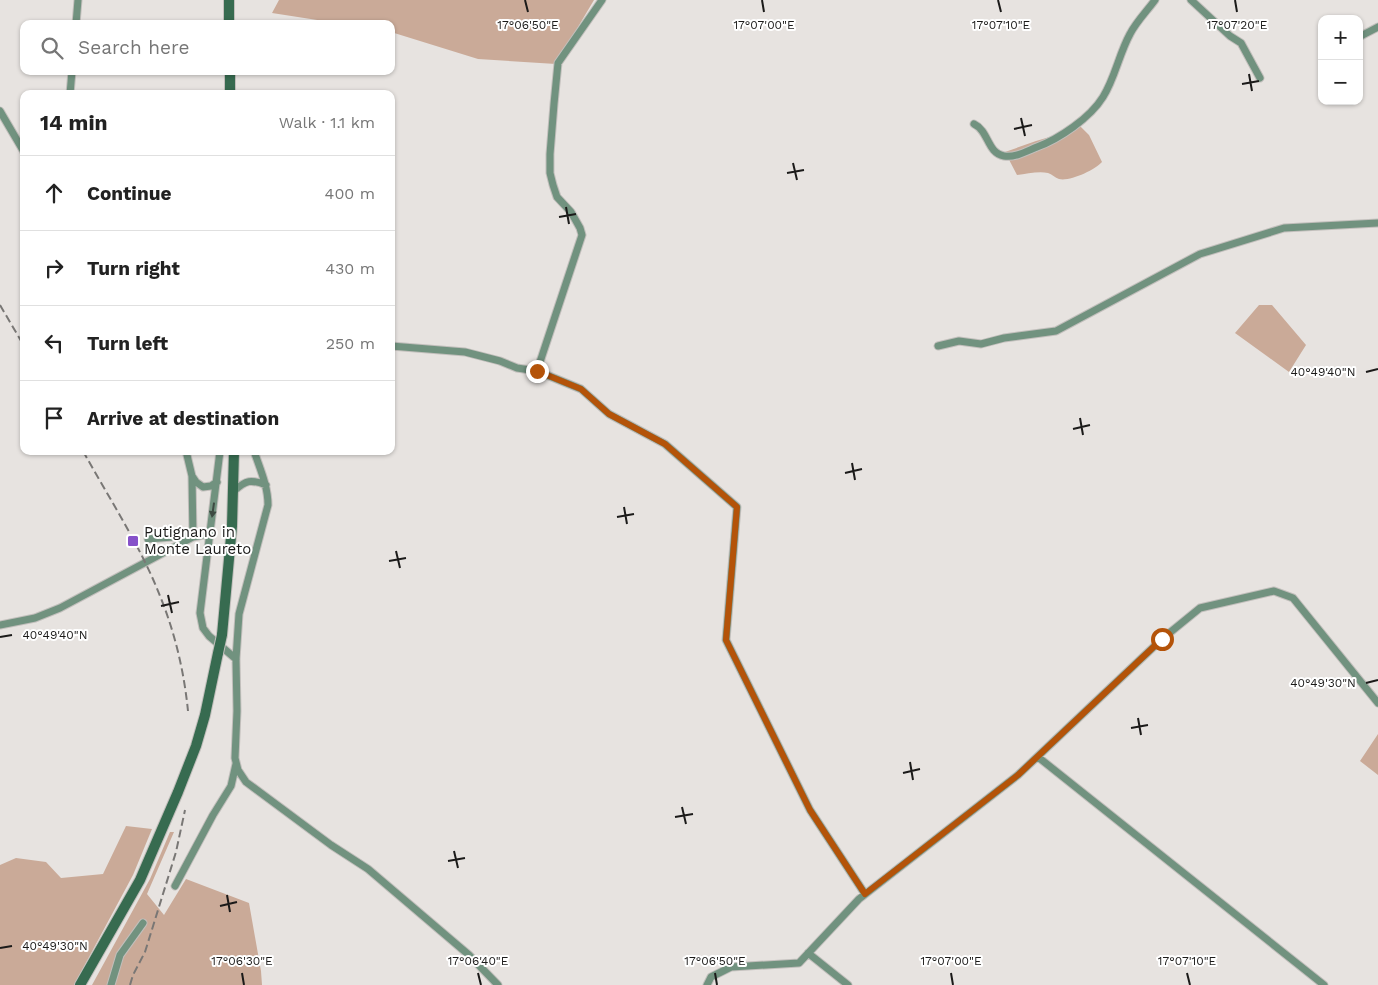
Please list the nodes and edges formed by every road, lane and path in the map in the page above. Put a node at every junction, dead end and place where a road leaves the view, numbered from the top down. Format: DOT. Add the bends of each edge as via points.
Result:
graph roads {
  1 [pos="78,0"];
  2 [pos="229,0"];
  3 [pos="602,0"];
  4 [pos="1155,0"];
  5 [pos="1191,0"];
  6 [pos="76,20"];
  7 [pos="230,20"];
  8 [pos="1378,27"];
  9 [pos="1363,35"];
  10 [pos="72,75"];
  11 [pos="230,75"];
  12 [pos="1260,78"];
  13 [pos="70,90"];
  14 [pos="230,90"];
  15 [pos="0,111"];
  16 [pos="974,124"];
  17 [pos="20,145"];
  18 [pos="1378,223"];
  19 [pos="395,346"];
  20 [pos="938,346"];
  21 [pos="537,371"];
  22 [pos="187,455"];
  23 [pos="220,455"];
  24 [pos="234,455"];
  25 [pos="255,455"];
  26 [pos="192,476"];
  27 [pos="217,482"];
  28 [pos="266,485"];
  29 [pos="234,491"];
  30 [pos="209,534"];
  31 [pos="193,537"];
  32 [pos="148,539"];
  33 [pos="0,625"];
  34 [pos="236,658"];
  35 [pos="1378,703"];
  36 [pos="1038,757"];
  37 [pos="236,764"];
  38 [pos="175,886"];
  39 [pos="865,894"];
  40 [pos="143,923"];
  41 [pos="808,953"];
  42 [pos="80,985"];
  43 [pos="111,985"];
  44 [pos="498,985"];
  45 [pos="708,985"];
  46 [pos="848,985"];
  47 [pos="1324,985"];
  1 -- 6 [label="street"];
  2 -- 7 [label="main road"];
  3 -- 21 [label="street" via="558,63 550,173 557,197 571,212 582,235"];
  4 -- 16 [label="street" via="1130,33 1104,97 1092,112 1067,131 1042,146 1004,156 994,152 981,127"];
  5 -- 12 [label="street" via="1241,44"];
  8 -- 9 [label="street"];
  10 -- 13 [label="street"];
  11 -- 14 [label="main road"];
  15 -- 17 [label="street"];
  18 -- 20 [label="street" via="1284,228 1200,254 1056,331 981,344 959,341"];
  19 -- 21 [label="street" via="464,352"];
  21 -- 39 [label="street" via="581,389 609,414 665,444 737,507 726,640 810,810"];
  22 -- 26 [label="street"];
  23 -- 27 [label="street"];
  24 -- 29 [label="main road"];
  25 -- 28 [label="street"];
  26 -- 27 [label="street" via="203,487"];
  26 -- 31 [label="street"];
  27 -- 30 [label="street, one-way"];
  28 -- 29 [label="street" via="251,481"];
  28 -- 34 [label="street" via="268,505 239,614"];
  29 -- 42 [label="main road, bridge" via="222,635 201,730 140,880"];
  30 -- 31 [label="street"];
  30 -- 34 [label="street" via="200,613 203,628"];
  31 -- 32 [label="street"];
  31 -- 33 [label="street" via="60,608 35,618"];
  34 -- 37 [label="street"];
  35 -- 36 [label="street" via="1293,598 1274,591 1200,608 1162,639"];
  36 -- 39 [label="street"];
  36 -- 47 [label="street"];
  37 -- 38 [label="street" via="231,786"];
  37 -- 44 [label="street" via="246,782 368,869 469,955"];
  39 -- 41 [label="street"];
  40 -- 43 [label="street" via="120,955"];
  41 -- 45 [label="street" via="799,963 731,967 711,977"];
  41 -- 46 [label="street"];
}
